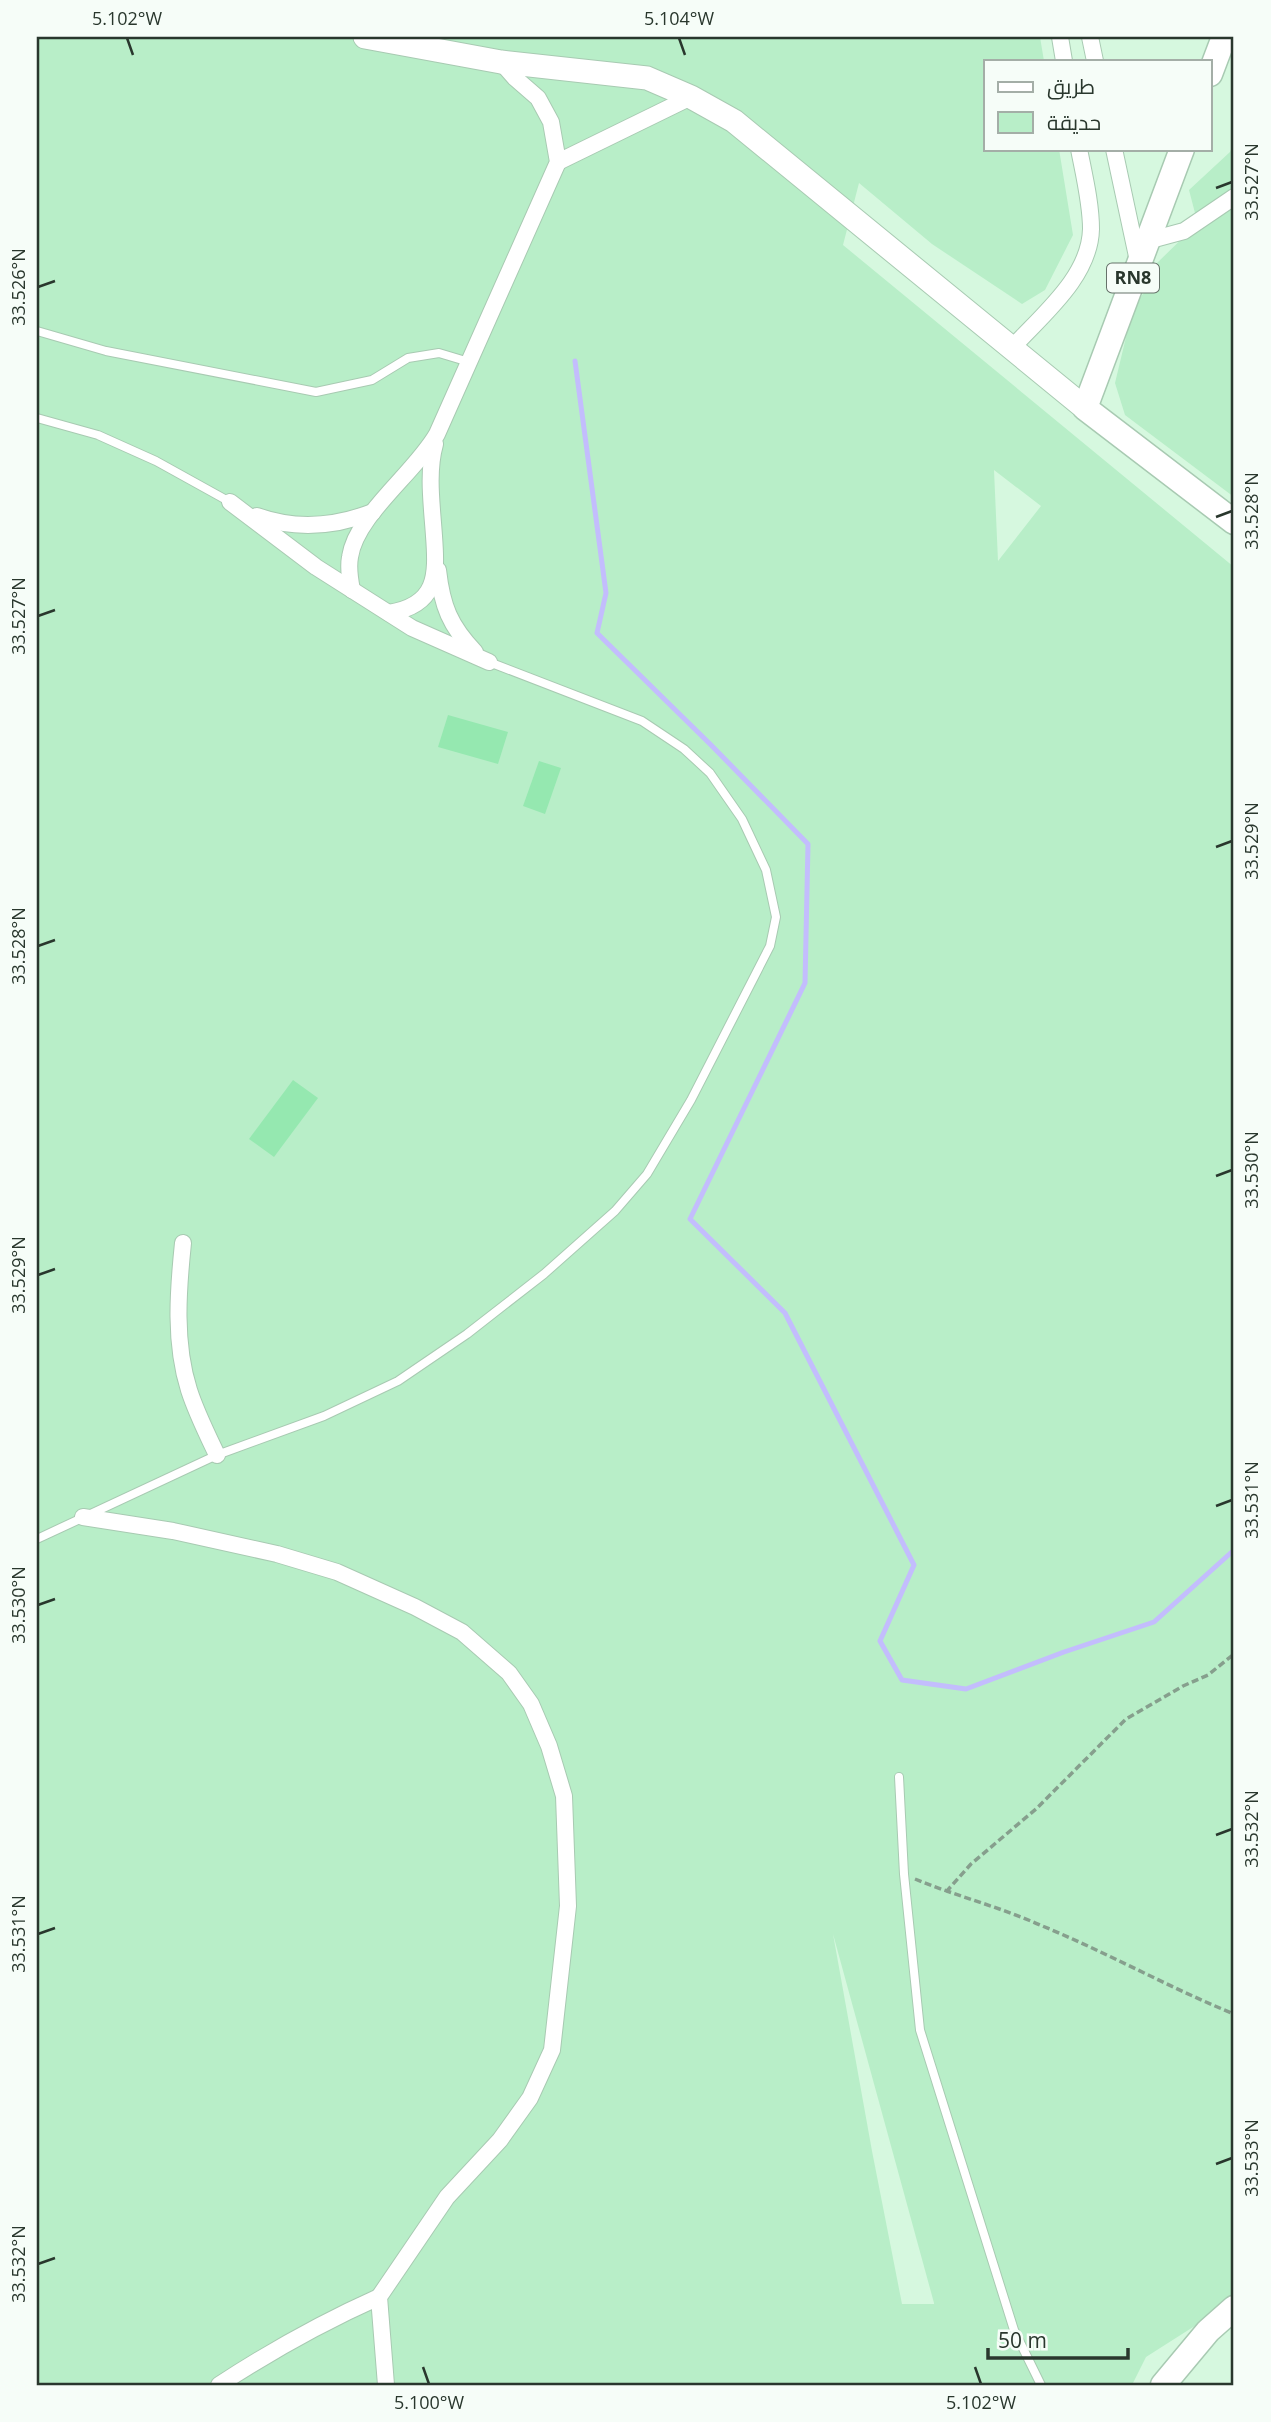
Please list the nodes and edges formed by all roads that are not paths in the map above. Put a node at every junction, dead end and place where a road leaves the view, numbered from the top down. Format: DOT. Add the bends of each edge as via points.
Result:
graph roads {
  1 [pos="365,37"];
  2 [pos="1060,37"];
  3 [pos="1090,37"];
  4 [pos="1227,40"];
  5 [pos="1064,60"];
  6 [pos="1095,60"];
  7 [pos="501,62"];
  8 [pos="1212,70"];
  9 [pos="691,97"];
  10 [pos="1079,150"];
  11 [pos="1114,150"];
  12 [pos="1182,150"];
  13 [pos="558,162"];
  14 [pos="1234,197"];
  15 [pos="1143,252"];
  16 [pos="37,331"];
  17 [pos="1012,348"];
  18 [pos="470,362"];
  19 [pos="1085,408"];
  20 [pos="37,418"];
  21 [pos="437,434"];
  22 [pos="230,502"];
  23 [pos="373,512"];
  24 [pos="1234,522"];
  25 [pos="437,561"];
  26 [pos="352,590"];
  27 [pos="389,612"];
  28 [pos="489,662"];
  29 [pos="183,1243"];
  30 [pos="217,1455"];
  31 [pos="83,1517"];
  32 [pos="37,1539"];
  33 [pos="899,1777"];
  34 [pos="379,2297"];
  35 [pos="1234,2308"];
  36 [pos="219,2385"];
  37 [pos="386,2385"];
  38 [pos="1041,2385"];
  39 [pos="1163,2385"];
  1 -- 7 [label="main road"];
  2 -- 5 [label="street"];
  3 -- 6 [label="street"];
  4 -- 8 [label="main road"];
  7 -- 9 [label="main road" via="648,78"];
  7 -- 13 [label="street" via="538,98 551,122"];
  9 -- 13 [label="street"];
  9 -- 17 [label="main road" via="734,121"];
  10 -- 17 [label="street" via="1091,217 1088,248 1078,273"];
  11 -- 15 [label="street"];
  12 -- 15 [label="main road, RN8"];
  13 -- 18 [label="street"];
  14 -- 15 [label="street" via="1184,232"];
  15 -- 19 [label="main road, RN8"];
  16 -- 18 [label="lane" via="106,351 316,392 372,380 408,358 439,353"];
  17 -- 19 [label="main road"];
  18 -- 21 [label="street"];
  19 -- 24 [label="main road"];
  20 -- 22 [label="lane" via="98,435"];
  21 -- 23 [label="street" via="417,464"];
  21 -- 25 [label="street" via="431,471"];
  22 -- 23 [label="street" via="283,524 337,524"];
  22 -- 26 [label="street"];
  23 -- 26 [label="street" via="350,556"];
  25 -- 27 [label="street" via="423,598 406,610"];
  25 -- 28 [label="street" via="440,596 448,617 460,637"];
  26 -- 27 [label="street"];
  27 -- 28 [label="street" via="412,628"];
  28 -- 30 [label="lane" via="642,721 710,773 742,819 766,870 776,917 770,946 691,1100 647,1174 615,1211 544,1275 398,1381 324,1416"];
  29 -- 30 [label="street" via="178,1293 181,1354 188,1389"];
  30 -- 31 [label="lane"];
  31 -- 32 [label="lane"];
  31 -- 34 [label="street" via="277,1554 337,1572 415,1607 462,1632 509,1673 531,1704 549,1746 564,1796 568,1906 552,2050 530,2098 447,2197"];
  33 -- 38 [label="lane" via="919,2030 1010,2318"];
  34 -- 36 [label="street" via="323,2322"];
  34 -- 37 [label="street"];
  35 -- 39 [label="main road" via="1208,2331"];
}
